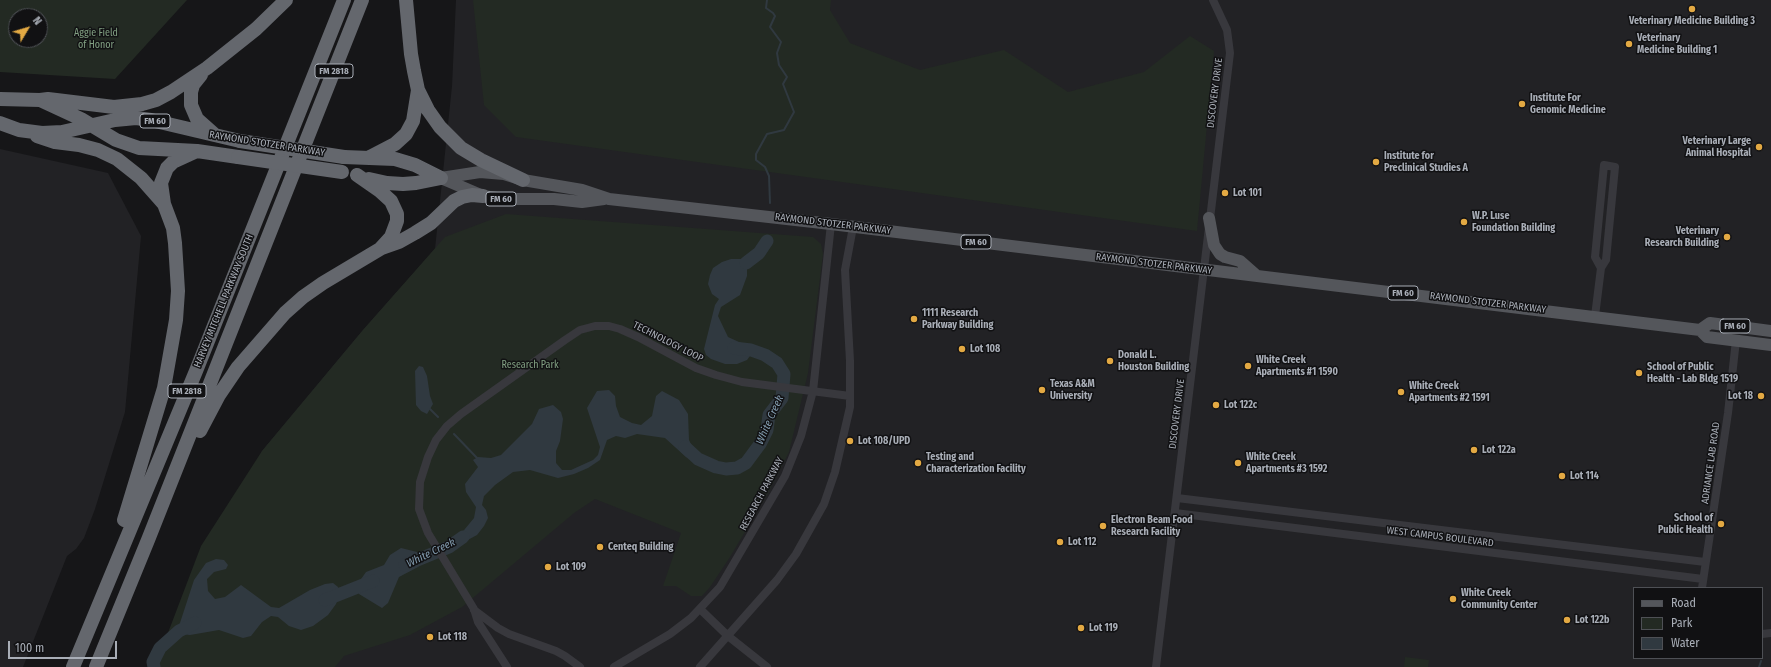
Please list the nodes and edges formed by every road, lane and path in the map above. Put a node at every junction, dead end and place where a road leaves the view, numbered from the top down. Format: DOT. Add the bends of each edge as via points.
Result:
graph roads {
  1 [pos="286,0"];
  2 [pos="344,0"];
  3 [pos="362,0"];
  4 [pos="406,0"];
  5 [pos="1213,0"];
  6 [pos="207,68"];
  7 [pos="418,90"];
  8 [pos="0,99"];
  9 [pos="40,100"];
  10 [pos="0,123"];
  11 [pos="92,126"];
  12 [pos="19,130"];
  13 [pos="217,137"];
  14 [pos="197,151"];
  15 [pos="368,158"];
  16 [pos="357,175"];
  17 [pos="441,178"];
  18 [pos="524,180"];
  19 [pos="483,196"];
  20 [pos="609,199"];
  21 [pos="164,204"];
  22 [pos="1209,218"];
  23 [pos="831,224"];
  24 [pos="853,227"];
  25 [pos="380,249"];
  26 [pos="1601,268"];
  27 [pos="1204,270"];
  28 [pos="1257,276"];
  29 [pos="1595,316"];
  30 [pos="1700,330"];
  31 [pos="1771,331"];
  32 [pos="1771,335"];
  33 [pos="1736,340"];
  34 [pos="1771,345"];
  35 [pos="813,391"];
  36 [pos="850,396"];
  37 [pos="1177,498"];
  38 [pos="1252,508"];
  39 [pos="1175,513"];
  40 [pos="1251,523"];
  41 [pos="148,540"];
  42 [pos="1705,562"];
  43 [pos="1703,579"];
  44 [pos="1702,587"];
  45 [pos="97,607"];
  46 [pos="474,609"];
  47 [pos="700,609"];
  48 [pos="728,636"];
  49 [pos="73,667"];
  50 [pos="96,667"];
  51 [pos="507,667"];
  52 [pos="580,667"];
  53 [pos="614,667"];
  54 [pos="700,667"];
  55 [pos="767,667"];
  56 [pos="1156,667"];
  1 -- 6 [label="highway" via="256,29"];
  2 -- 45 [label="highway, HARVEY MITCHELL PARKWAY SOUTH / FM 2818" via="205,350"];
  3 -- 41 [label="highway, HARVEY MITCHELL PARKWAY SOUTH / FM 2818"];
  4 -- 7 [label="highway" via="411,54"];
  5 -- 22 [label="street, DISCOVERY DRIVE" via="1227,30 1230,53"];
  6 -- 9 [label="highway" via="168,94 142,104 114,107"];
  6 -- 13 [label="highway" via="193,85 190,105 197,119"];
  7 -- 15 [label="highway" via="414,121 406,134 395,144"];
  7 -- 18 [label="highway" via="428,110 450,138 471,155"];
  8 -- 9 [label="highway, RAYMOND STOTZER PARKWAY / FM 60"];
  9 -- 11 [label="highway, RAYMOND STOTZER PARKWAY / FM 60"];
  10 -- 12 [label="highway, RAYMOND STOTZER PARKWAY / FM 60"];
  11 -- 12 [label="highway, RAYMOND STOTZER PARKWAY / FM 60" via="62,132"];
  11 -- 13 [label="highway, RAYMOND STOTZER PARKWAY / FM 60" via="136,118"];
  11 -- 14 [label="highway, RAYMOND STOTZER PARKWAY / FM 60" via="116,140 139,148"];
  12 -- 21 [label="highway" via="55,142 79,145 108,154 136,172"];
  13 -- 15 [label="highway, RAYMOND STOTZER PARKWAY / FM 60, bridge" via="344,157"];
  14 -- 16 [label="highway, RAYMOND STOTZER PARKWAY / FM 60, bridge"];
  14 -- 21 [label="highway" via="179,158 167,168 161,183"];
  15 -- 17 [label="highway, RAYMOND STOTZER PARKWAY / FM 60" via="405,161"];
  16 -- 17 [label="highway, RAYMOND STOTZER PARKWAY / FM 60" via="387,183 403,184"];
  16 -- 25 [label="highway" via="387,196 397,214 395,229"];
  17 -- 18 [label="main road, RAYMOND STOTZER PARKWAY / FM 60" via="480,172 504,174"];
  17 -- 19 [label="main road, RAYMOND STOTZER PARKWAY / FM 60"];
  18 -- 20 [label="main road, RAYMOND STOTZER PARKWAY / FM 60" via="582,190"];
  19 -- 20 [label="main road, RAYMOND STOTZER PARKWAY / FM 60" via="582,202"];
  19 -- 25 [label="highway" via="472,195 454,201 431,223 389,247"];
  20 -- 23 [label="main road, RAYMOND STOTZER PARKWAY / FM 60"];
  21 -- 45 [label="highway" via="172,228 177,267 176,320 171,352 162,395"];
  22 -- 27 [label="street, DISCOVERY DRIVE"];
  22 -- 28 [label="main road" via="1214,245 1220,254 1240,261"];
  23 -- 24 [label="main road, RAYMOND STOTZER PARKWAY / FM 60"];
  23 -- 35 [label="street, RESEARCH PARKWAY"];
  24 -- 27 [label="main road, RAYMOND STOTZER PARKWAY / FM 60"];
  24 -- 36 [label="street" via="845,270"];
  25 -- 41 [label="highway" via="303,297 242,361 203,425"];
  26 -- 26 [label="street" via="1596,257 1604,165 1615,167 1606,260"];
  26 -- 29 [label="street"];
  27 -- 28 [label="main road, RAYMOND STOTZER PARKWAY / FM 60"];
  27 -- 37 [label="street, DISCOVERY DRIVE"];
  28 -- 29 [label="main road, RAYMOND STOTZER PARKWAY / FM 60"];
  29 -- 30 [label="main road, RAYMOND STOTZER PARKWAY / FM 60"];
  30 -- 31 [label="main road, RAYMOND STOTZER PARKWAY / FM 60" via="1710,324"];
  30 -- 33 [label="main road, RAYMOND STOTZER PARKWAY / FM 60" via="1707,337"];
  32 -- 33 [label="main road" via="1744,335"];
  33 -- 34 [label="main road, RAYMOND STOTZER PARKWAY / FM 60"];
  33 -- 42 [label="street, ADRIANCE LAB ROAD" via="1726,428"];
  35 -- 36 [label="street, TECHNOLOGY LOOP"];
  35 -- 46 [label="street, TECHNOLOGY LOOP" via="742,382 716,375 696,368 638,337 609,326 580,330 461,414 436,440 428,457 420,482 419,509 428,533"];
  35 -- 47 [label="street, RESEARCH PARKWAY" via="801,436 785,476 729,574"];
  36 -- 48 [label="street" via="849,412 835,472 824,504 809,534 777,580"];
  37 -- 38 [label="street, WEST CAMPUS BOULEVARD"];
  37 -- 39 [label="street, DISCOVERY DRIVE"];
  38 -- 40 [label="street"];
  38 -- 42 [label="street, WEST CAMPUS BOULEVARD"];
  39 -- 40 [label="street, WEST CAMPUS BOULEVARD"];
  39 -- 56 [label="street, DISCOVERY DRIVE"];
  40 -- 43 [label="street, WEST CAMPUS BOULEVARD"];
  41 -- 50 [label="highway, HARVEY MITCHELL PARKWAY SOUTH / FM 2818"];
  42 -- 43 [label="street, ADRIANCE LAB ROAD"];
  43 -- 44 [label="street, ADRIANCE LAB ROAD"];
  45 -- 49 [label="highway, HARVEY MITCHELL PARKWAY SOUTH / FM 2818"];
  46 -- 51 [label="street, TECHNOLOGY LOOP" via="478,622"];
  46 -- 52 [label="street, TECHNOLOGY LOOP" via="498,628 556,651"];
  47 -- 48 [label="street"];
  47 -- 53 [label="street, RESEARCH PARKWAY" via="670,634"];
  48 -- 54 [label="street"];
  48 -- 55 [label="street"];
}
